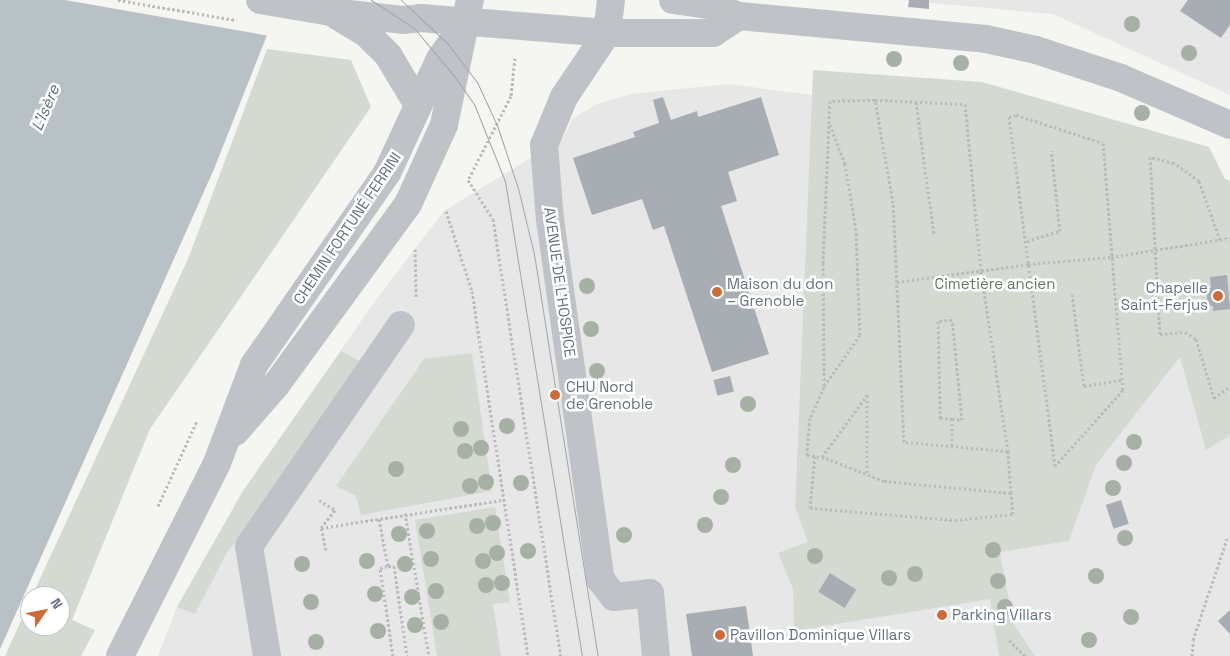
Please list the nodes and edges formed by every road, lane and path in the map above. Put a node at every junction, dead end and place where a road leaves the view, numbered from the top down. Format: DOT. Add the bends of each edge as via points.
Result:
graph roads {
  1 [pos="260,0"];
  2 [pos="611,0"];
  3 [pos="673,0"];
  4 [pos="468,12"];
  5 [pos="740,16"];
  6 [pos="372,25"];
  7 [pos="521,27"];
  8 [pos="607,33"];
  9 [pos="875,100"];
  10 [pos="916,102"];
  11 [pos="418,106"];
  12 [pos="829,123"];
  13 [pos="1230,125"];
  14 [pos="1051,150"];
  15 [pos="446,211"];
  16 [pos="934,236"];
  17 [pos="1230,238"];
  18 [pos="1220,240"];
  19 [pos="1027,241"];
  20 [pos="415,246"];
  21 [pos="1155,250"];
  22 [pos="1111,257"];
  23 [pos="1028,264"];
  24 [pos="982,271"];
  25 [pos="897,282"];
  26 [pos="1072,294"];
  27 [pos="402,325"];
  28 [pos="1122,380"];
  29 [pos="824,387"];
  30 [pos="1230,388"];
  31 [pos="952,419"];
  32 [pos="224,444"];
  33 [pos="952,446"];
  34 [pos="1008,451"];
  35 [pos="815,456"];
  36 [pos="822,457"];
  37 [pos="867,475"];
  38 [pos="1011,493"];
  39 [pos="314,496"];
  40 [pos="502,500"];
  41 [pos="405,513"];
  42 [pos="379,519"];
  43 [pos="321,528"];
  44 [pos="1227,539"];
  45 [pos="326,550"];
  46 [pos="388,566"];
  47 [pos="1009,640"];
  48 [pos="120,656"];
  49 [pos="267,656"];
  50 [pos="393,656"];
  51 [pos="407,656"];
  52 [pos="429,656"];
  53 [pos="528,656"];
  54 [pos="561,656"];
  55 [pos="656,656"];
  56 [pos="1025,656"];
  57 [pos="1192,656"];
  1 -- 6 [label="street" via="331,12"];
  2 -- 8 [label="street, AVENUE DE L'HOSPICE"];
  3 -- 5 [label="street" via="710,5"];
  4 -- 6 [label="street"];
  4 -- 7 [label="street"];
  4 -- 11 [label="street, CHEMIN FORTUNÉ FERRINI" via="444,51"];
  4 -- 32 [label="street, CHEMIN FORTUNÉ FERRINI" via="444,125 408,204 276,384"];
  5 -- 8 [label="street" via="714,33"];
  5 -- 13 [label="street" via="986,39 1036,50 1121,78"];
  6 -- 11 [label="street"];
  7 -- 8 [label="street"];
  7 -- 54 [label="path" via="511,96 468,180 493,219"];
  8 -- 55 [label="street, AVENUE DE L'HOSPICE" via="564,97 544,145 550,219 601,580 614,597 650,592"];
  9 -- 10 [label="path"];
  9 -- 12 [label="path" via="830,101"];
  9 -- 25 [label="path" via="893,203"];
  10 -- 16 [label="path"];
  10 -- 24 [label="path" via="965,104"];
  11 -- 32 [label="street, CHEMIN FORTUNÉ FERRINI" via="387,173 254,365"];
  12 -- 29 [label="path" via="823,263"];
  12 -- 29 [label="path" via="845,164 856,230 860,335"];
  14 -- 19 [label="path" via="1060,231"];
  15 -- 40 [label="path" via="472,292"];
  17 -- 18 [label="path"];
  18 -- 21 [label="path"];
  18 -- 21 [label="path" via="1199,181 1174,163 1150,157"];
  19 -- 22 [label="path" via="1009,117 1016,115 1103,143"];
  19 -- 23 [label="path"];
  20 -- 27 [label="path" via="416,300"];
  21 -- 22 [label="path"];
  21 -- 30 [label="path" via="1160,334 1185,332 1196,339 1214,398"];
  22 -- 23 [label="path"];
  22 -- 28 [label="path"];
  23 -- 24 [label="path"];
  23 -- 28 [label="path" via="1055,466 1124,390"];
  24 -- 25 [label="path"];
  24 -- 34 [label="path"];
  25 -- 33 [label="path" via="904,442"];
  26 -- 28 [label="path" via="1084,386"];
  27 -- 49 [label="street" via="249,546"];
  29 -- 35 [label="path" via="810,418 807,455"];
  31 -- 31 [label="path" via="962,420 952,320 938,321 940,418"];
  31 -- 33 [label="path"];
  32 -- 48 [label="street, CHEMIN FORTUNÉ FERRINI"];
  33 -- 34 [label="path"];
  34 -- 38 [label="path"];
  35 -- 36 [label="path"];
  35 -- 38 [label="path" via="810,508 956,520 1013,514"];
  36 -- 37 [label="path"];
  36 -- 37 [label="path" via="867,395"];
  37 -- 38 [label="path" via="884,481"];
  39 -- 43 [label="path" via="335,510"];
  40 -- 41 [label="path"];
  40 -- 53 [label="path"];
  41 -- 42 [label="path"];
  41 -- 52 [label="path"];
  42 -- 43 [label="path"];
  42 -- 46 [label="path"];
  43 -- 45 [label="path"];
  44 -- 57 [label="path" via="1193,640"];
  46 -- 50 [label="path" via="380,568"];
  46 -- 51 [label="path" via="394,566"];
  47 -- 56 [label="path"];
}
